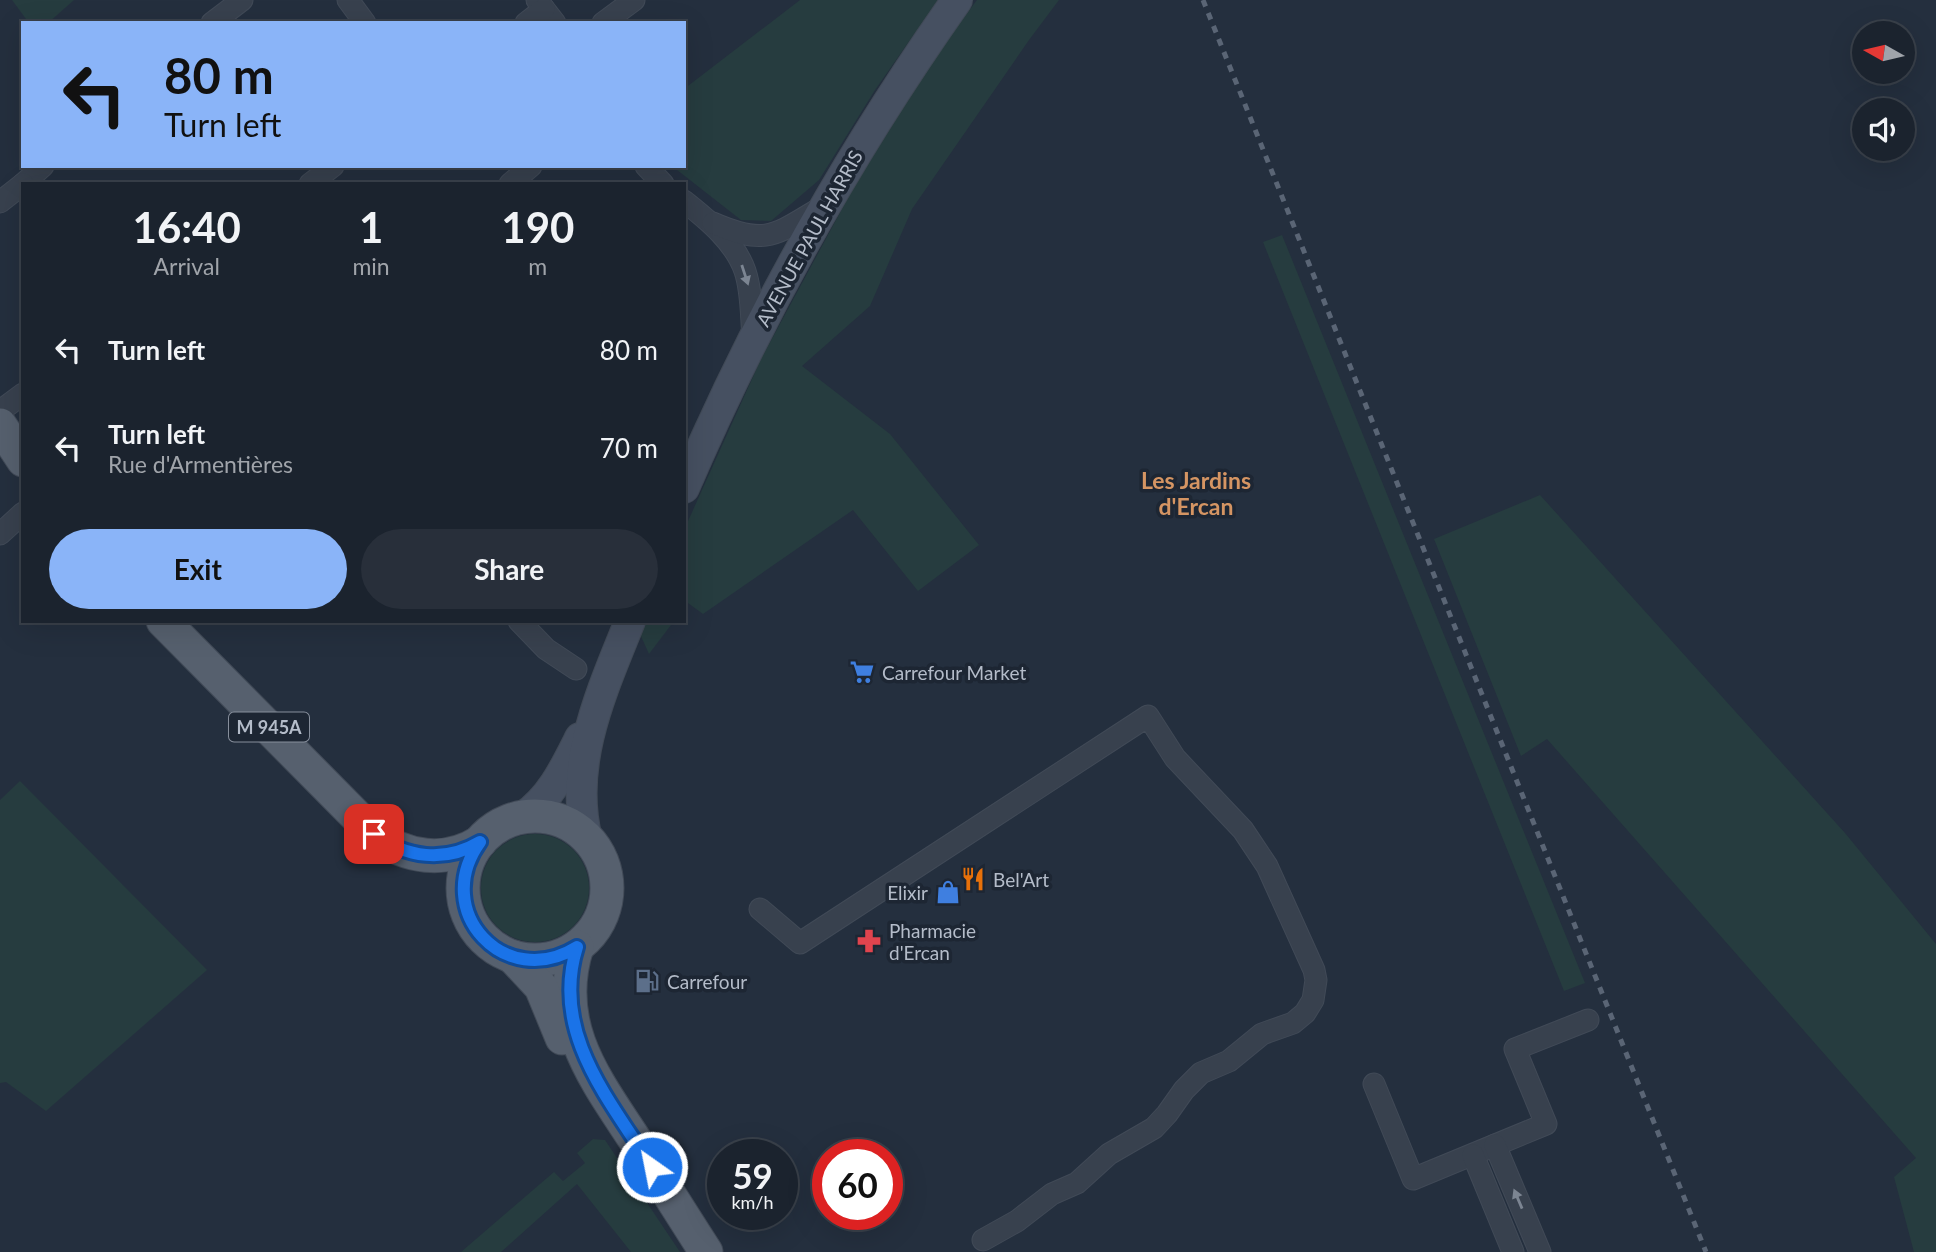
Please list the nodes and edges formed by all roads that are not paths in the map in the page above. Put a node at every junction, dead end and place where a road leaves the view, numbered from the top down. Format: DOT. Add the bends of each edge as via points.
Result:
graph roads {
  1 [pos="242,0"];
  2 [pos="348,0"];
  3 [pos="634,0"];
  4 [pos="957,0"];
  5 [pos="545,11"];
  6 [pos="215,21"];
  7 [pos="364,21"];
  8 [pos="529,21"];
  9 [pos="606,21"];
  10 [pos="41,168"];
  11 [pos="330,168"];
  12 [pos="529,168"];
  13 [pos="648,168"];
  14 [pos="25,182"];
  15 [pos="313,182"];
  16 [pos="512,182"];
  17 [pos="661,182"];
  18 [pos="21,186"];
  19 [pos="0,202"];
  20 [pos="686,203"];
  21 [pos="824,206"];
  22 [pos="711,223"];
  23 [pos="753,337"];
  24 [pos="21,395"];
  25 [pos="0,411"];
  26 [pos="0,425"];
  27 [pos="21,457"];
  28 [pos="686,484"];
  29 [pos="21,515"];
  30 [pos="2,534"];
  31 [pos="165,623"];
  32 [pos="521,623"];
  33 [pos="629,623"];
  34 [pos="576,669"];
  35 [pos="604,687"];
  36 [pos="523,817"];
  37 [pos="374,834"];
  38 [pos="587,839"];
  39 [pos="480,842"];
  40 [pos="464,901"];
  41 [pos="760,909"];
  42 [pos="577,947"];
  43 [pos="513,957"];
  44 [pos="1588,1020"];
  45 [pos="592,1074"];
  46 [pos="1374,1084"];
  47 [pos="1496,1146"];
  48 [pos="1473,1155"];
  49 [pos="984,1240"];
  50 [pos="706,1252"];
  51 [pos="1513,1252"];
  52 [pos="1541,1252"];
  1 -- 6 [label="street"];
  2 -- 7 [label="street"];
  3 -- 9 [label="street"];
  4 -- 21 [label="main road, AVENUE PAUL HARRIS"];
  5 -- 8 [label="street"];
  10 -- 14 [label="street"];
  11 -- 15 [label="street"];
  12 -- 16 [label="street"];
  13 -- 17 [label="street"];
  18 -- 19 [label="street"];
  20 -- 22 [label="street"];
  21 -- 22 [label="street" via="762,237"];
  21 -- 23 [label="main road, AVENUE PAUL HARRIS"];
  22 -- 23 [label="street, one-way" via="744,270"];
  23 -- 28 [label="main road, AVENUE PAUL HARRIS"];
  24 -- 25 [label="street"];
  26 -- 27 [label="main road"];
  29 -- 30 [label="street"];
  31 -- 37 [label="main road, M 945A"];
  32 -- 34 [label="street" via="546,649"];
  33 -- 35 [label="main road"];
  35 -- 36 [label="main road" via="554,786"];
  35 -- 38 [label="main road" via="582,777 580,802"];
  36 -- 38 [label="main road" via="553,819"];
  36 -- 39 [label="main road" via="499,826"];
  37 -- 39 [label="main road, M 945A" via="396,848 425,856 457,852"];
  37 -- 40 [label="main road, M 945A" via="398,863 448,884"];
  38 -- 42 [label="main road" via="603,866 607,895 599,921"];
  39 -- 40 [label="main road" via="467,865"];
  40 -- 43 [label="main road" via="482,937"];
  41 -- 49 [label="street" via="800,943 1148,716 1175,758 1243,830 1274,878 1314,970 1316,989 1309,1006 1293,1023 1262,1034 1229,1061 1201,1073 1154,1128 1109,1154 1077,1183 1052,1194"];
  42 -- 43 [label="main road" via="541,960"];
  42 -- 45 [label="main road" via="569,998 578,1040"];
  43 -- 45 [label="main road" via="537,981 563,1041"];
  44 -- 47 [label="street" via="1515,1049 1546,1124"];
  45 -- 50 [label="main road"];
  46 -- 48 [label="street" via="1413,1179"];
  47 -- 48 [label="street"];
  52 -- 47 [label="street, one-way"];
  48 -- 51 [label="street"];
}
